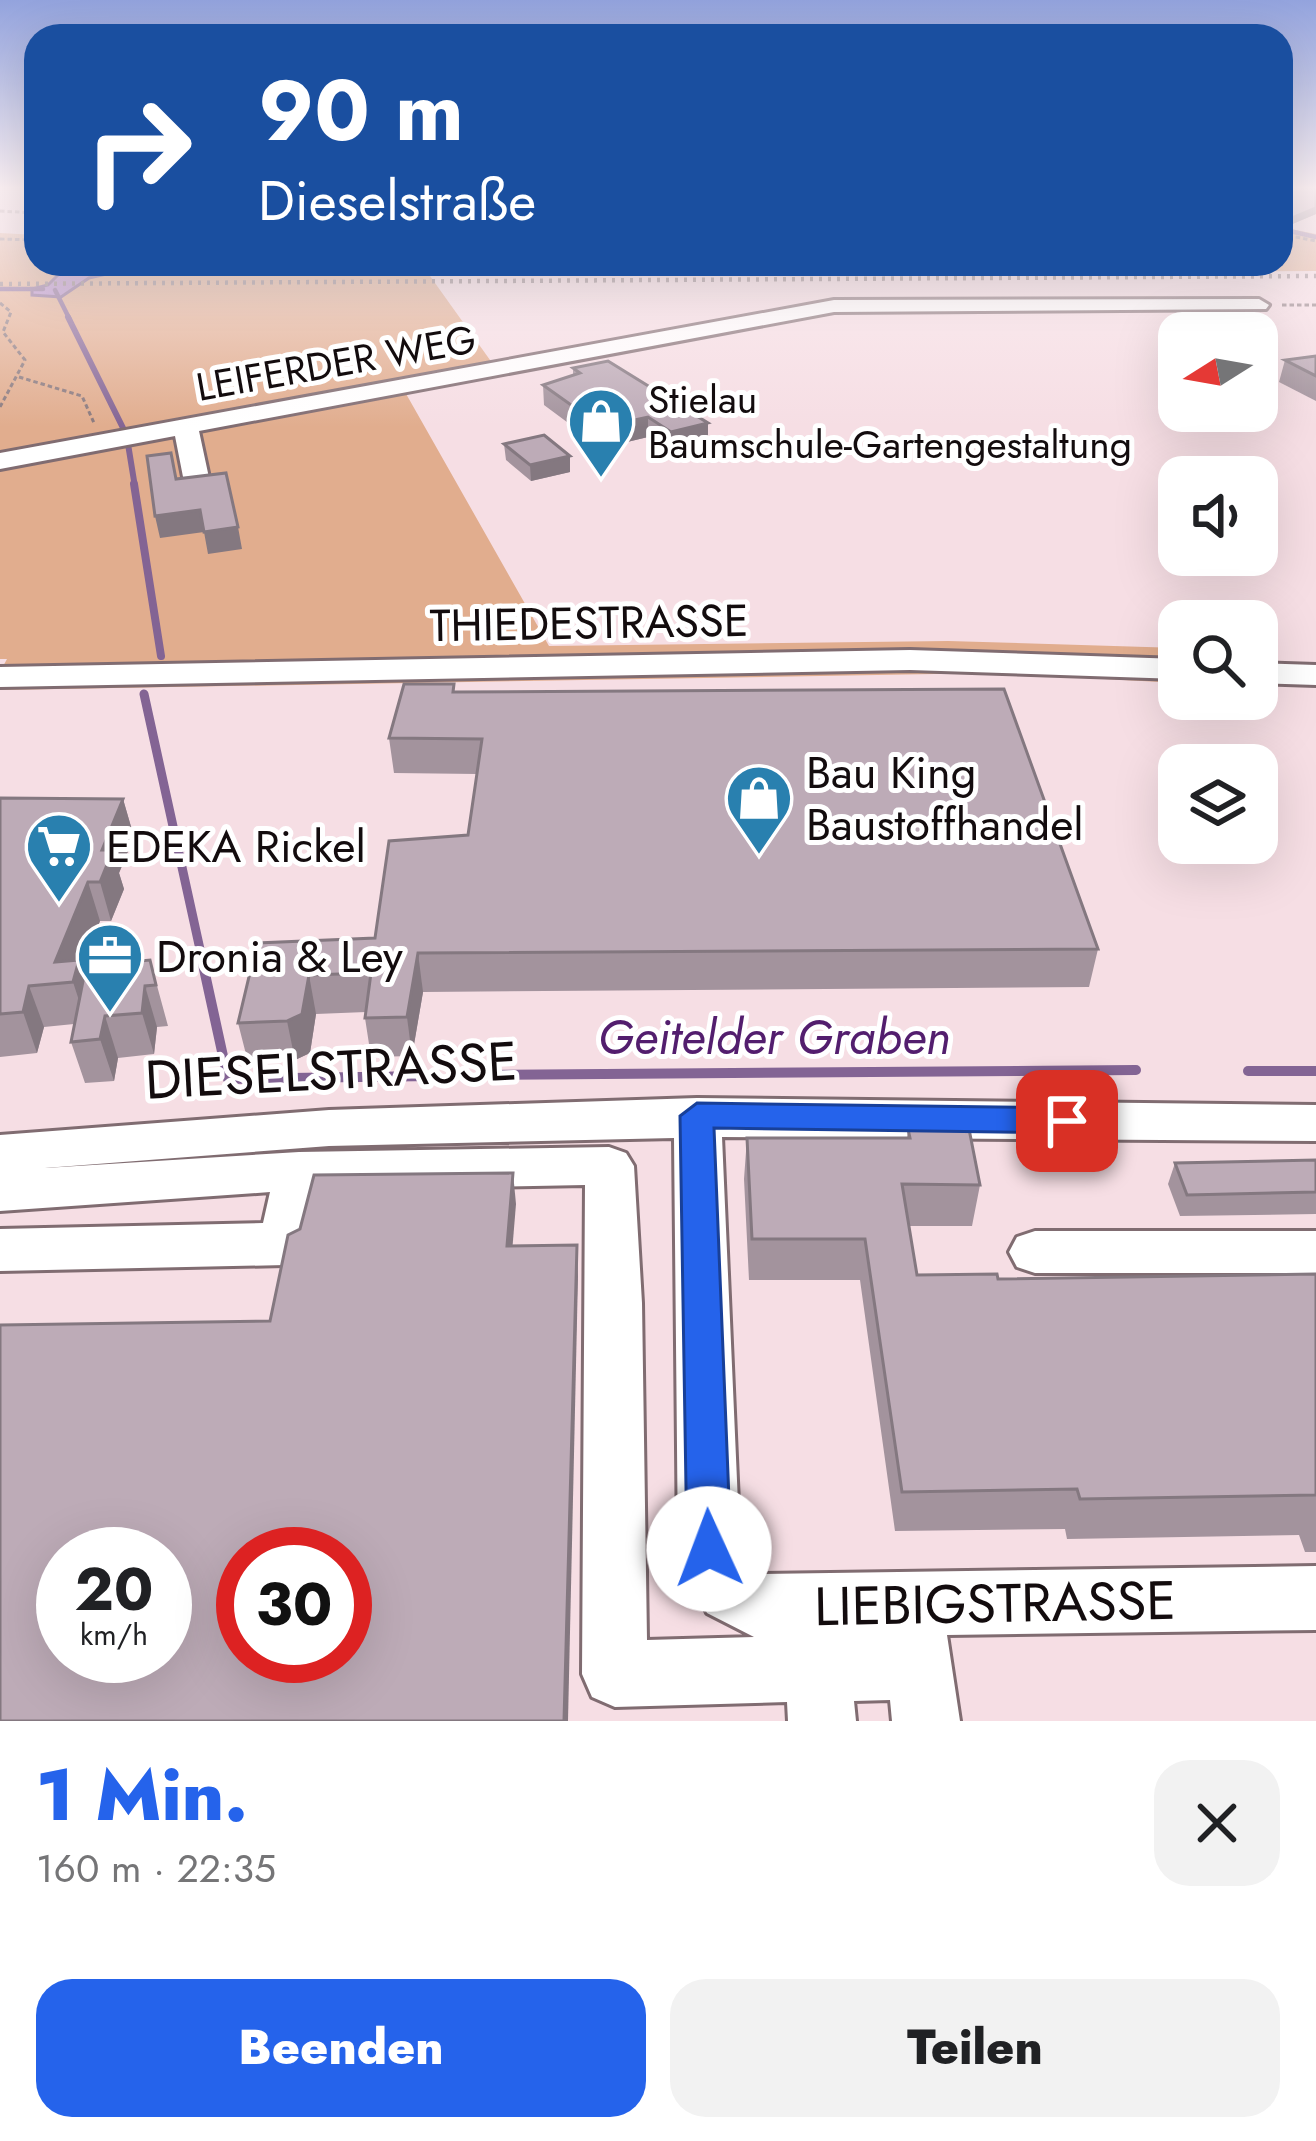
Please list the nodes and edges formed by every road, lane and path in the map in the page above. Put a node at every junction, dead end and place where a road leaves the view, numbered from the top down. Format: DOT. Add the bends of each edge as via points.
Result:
graph roads {
  1 [pos="0,303"];
  2 [pos="1259,305"];
  3 [pos="1316,305"];
  4 [pos="19,377"];
  5 [pos="0,407"];
  6 [pos="186,428"];
  7 [pos="102,443"];
  8 [pos="0,461"];
  9 [pos="198,487"];
  10 [pos="1158,668"];
  11 [pos="1278,674"];
  12 [pos="1316,676"];
  13 [pos="0,677"];
  14 [pos="697,1116"];
  15 [pos="1316,1123"];
  16 [pos="607,1142"];
  17 [pos="0,1154"];
  18 [pos="299,1171"];
  19 [pos="0,1191"];
  20 [pos="0,1250"];
  21 [pos="1035,1252"];
  22 [pos="1316,1252"];
  23 [pos="1316,1598"];
  24 [pos="919,1664"];
  25 [pos="820,1695"];
  1 -- 4 [label="path" via="11,311 3,332 25,360"];
  2 -- 3 [label="path"];
  2 -- 6 [label="street, LEIFERDER WEG" via="834,306"];
  4 -- 5 [label="path"];
  4 -- 7 [label="path" via="82,396"];
  6 -- 7 [label="street, LEIFERDER WEG"];
  6 -- 9 [label="street"];
  7 -- 8 [label="street, LEIFERDER WEG"];
  10 -- 13 [label="street, THIEDESTRASSE" via="910,660"];
  11 -- 12 [label="street"];
  14 -- 15 [label="street, DIESELSTRASSE"];
  14 -- 16 [label="street, DIESELSTRASSE"];
  14 -- 24 [label="street, LIEBIGSTRASSE" via="716,1576 732,1597"];
  16 -- 17 [label="street, DIESELSTRASSE" via="243,1130"];
  16 -- 18 [label="street"];
  16 -- 25 [label="street" via="615,1673"];
  18 -- 19 [label="street"];
  18 -- 20 [label="street" via="285,1244"];
  21 -- 22 [label="street"];
  23 -- 24 [label="street, LIEBIGSTRASSE"];
  24 -- 25 [label="street"];
}
